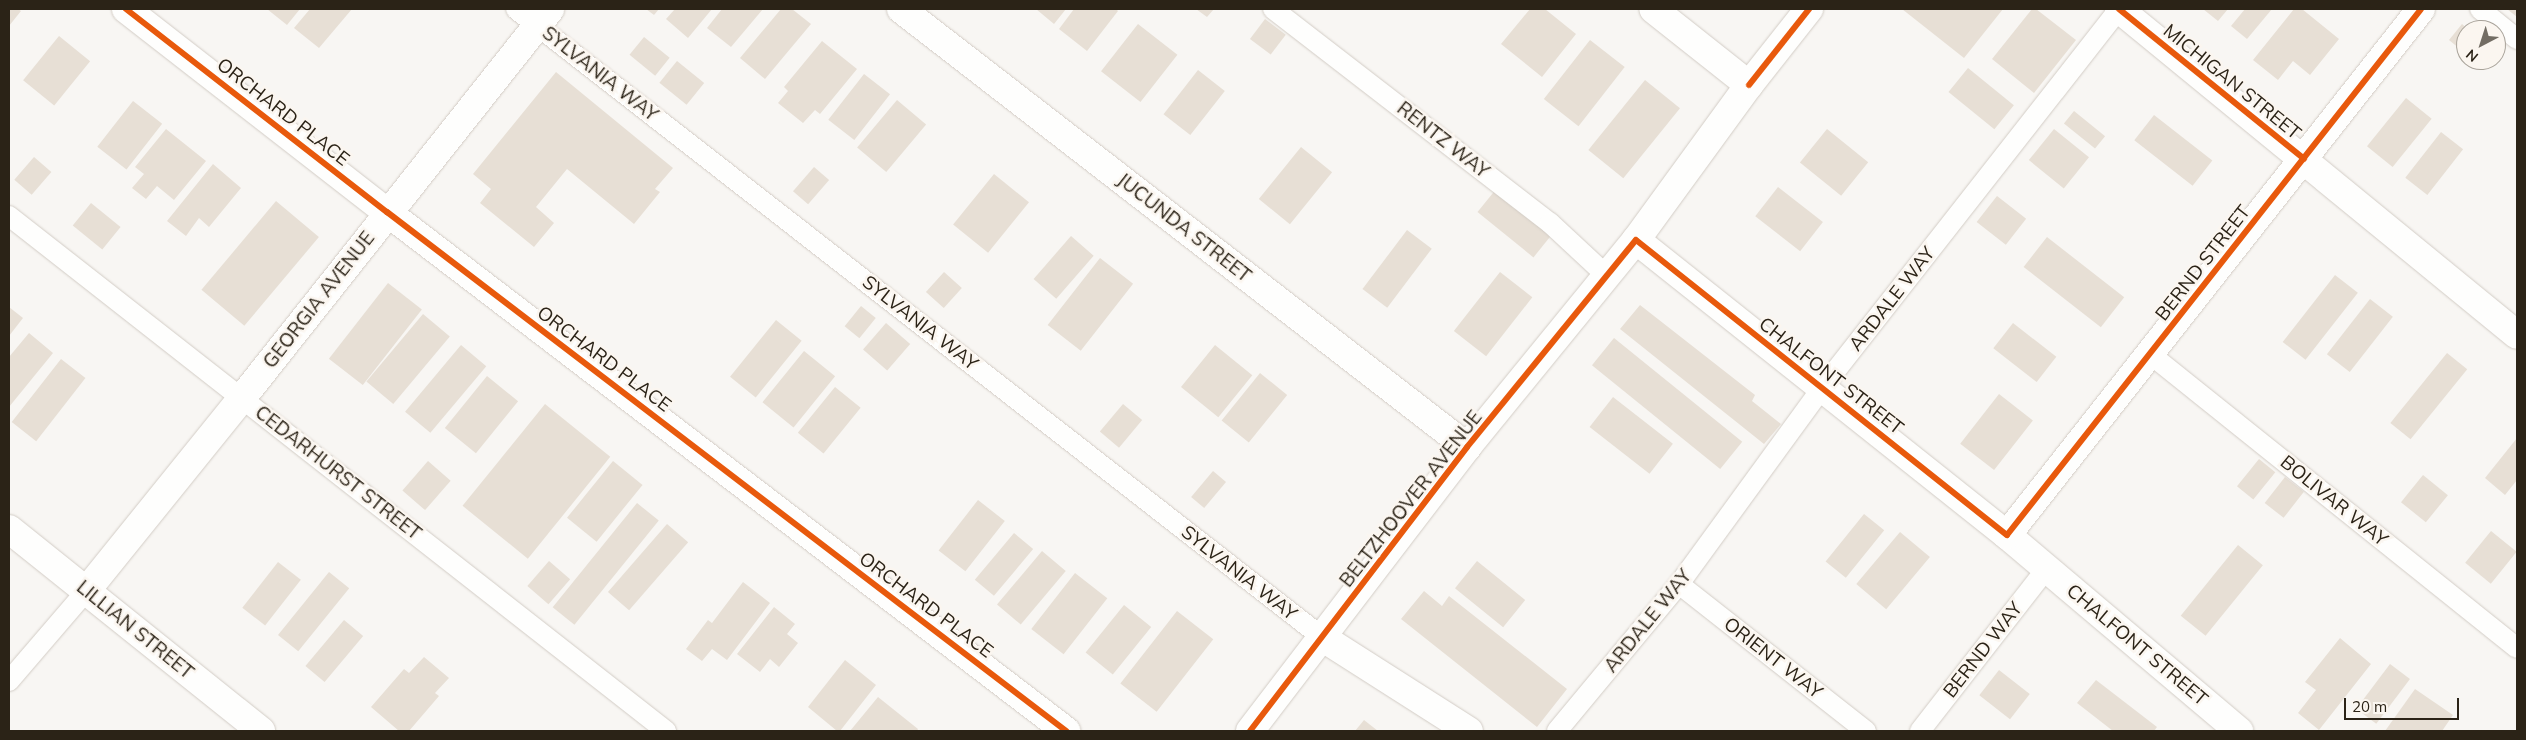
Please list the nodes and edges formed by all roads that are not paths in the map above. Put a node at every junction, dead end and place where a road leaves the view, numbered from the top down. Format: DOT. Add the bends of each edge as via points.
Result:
graph roads {
  1 [pos="126,9"];
  2 [pos="901,9"];
  3 [pos="1273,9"];
  4 [pos="1653,9"];
  5 [pos="1810,9"];
  6 [pos="2119,9"];
  7 [pos="2421,9"];
  8 [pos="2480,9"];
  9 [pos="534,14"];
  10 [pos="2517,39"];
  11 [pos="1749,84"];
  12 [pos="2304,159"];
  13 [pos="387,212"];
  14 [pos="9,216"];
  15 [pos="1636,240"];
  16 [pos="1607,276"];
  17 [pos="2517,336"];
  18 [pos="2150,354"];
  19 [pos="1822,388"];
  20 [pos="242,398"];
  21 [pos="1467,447"];
  22 [pos="9,529"];
  23 [pos="2007,535"];
  24 [pos="2046,568"];
  25 [pos="1679,584"];
  26 [pos="87,590"];
  27 [pos="1323,638"];
  28 [pos="2517,648"];
  29 [pos="9,681"];
  30 [pos="2229,728"];
  31 [pos="261,731"];
  32 [pos="666,731"];
  33 [pos="1066,731"];
  34 [pos="1250,731"];
  35 [pos="1469,731"];
  36 [pos="1558,731"];
  37 [pos="1866,731"];
  38 [pos="1920,731"];
  1 -- 13 [label="street, ORCHARD PLACE"];
  2 -- 21 [label="street, JUCUNDA STREET"];
  3 -- 16 [label="lane, RENTZ WAY" via="1550,222"];
  4 -- 11 [label="street"];
  5 -- 11 [label="street, BELTZHOOVER AVENUE"];
  6 -- 12 [label="street, MICHIGAN STREET"];
  6 -- 19 [label="lane, ARDALE WAY"];
  7 -- 12 [label="street, BERND STREET"];
  8 -- 10 [label="lane"];
  9 -- 13 [label="street, GEORGIA AVENUE"];
  9 -- 27 [label="lane, SYLVANIA WAY"];
  11 -- 15 [label="street, BELTZHOOVER AVENUE"];
  12 -- 17 [label="street, MICHIGAN STREET"];
  12 -- 18 [label="street, BERND STREET"];
  13 -- 20 [label="street, GEORGIA AVENUE"];
  13 -- 33 [label="street, ORCHARD PLACE"];
  14 -- 20 [label="lane, CEDARHURST STREET"];
  15 -- 16 [label="street, BELTZHOOVER AVENUE"];
  15 -- 19 [label="street, CHALFONT STREET"];
  16 -- 21 [label="street, BELTZHOOVER AVENUE"];
  18 -- 23 [label="street, BERND STREET"];
  18 -- 28 [label="lane, BOLIVAR WAY"];
  19 -- 23 [label="street, CHALFONT STREET"];
  19 -- 25 [label="lane, ARDALE WAY"];
  20 -- 26 [label="street, GEORGIA AVENUE"];
  20 -- 32 [label="lane, CEDARHURST STREET"];
  21 -- 27 [label="street, BELTZHOOVER AVENUE"];
  22 -- 26 [label="street, LILLIAN STREET"];
  23 -- 24 [label="street, CHALFONT STREET"];
  24 -- 30 [label="street, CHALFONT STREET"];
  24 -- 38 [label="lane, BERND WAY"];
  25 -- 36 [label="lane, ARDALE WAY"];
  25 -- 37 [label="lane, ORIENT WAY"];
  26 -- 29 [label="lane"];
  26 -- 31 [label="street, LILLIAN STREET"];
  27 -- 34 [label="street, BELTZHOOVER AVENUE"];
  27 -- 35 [label="street"];
}
